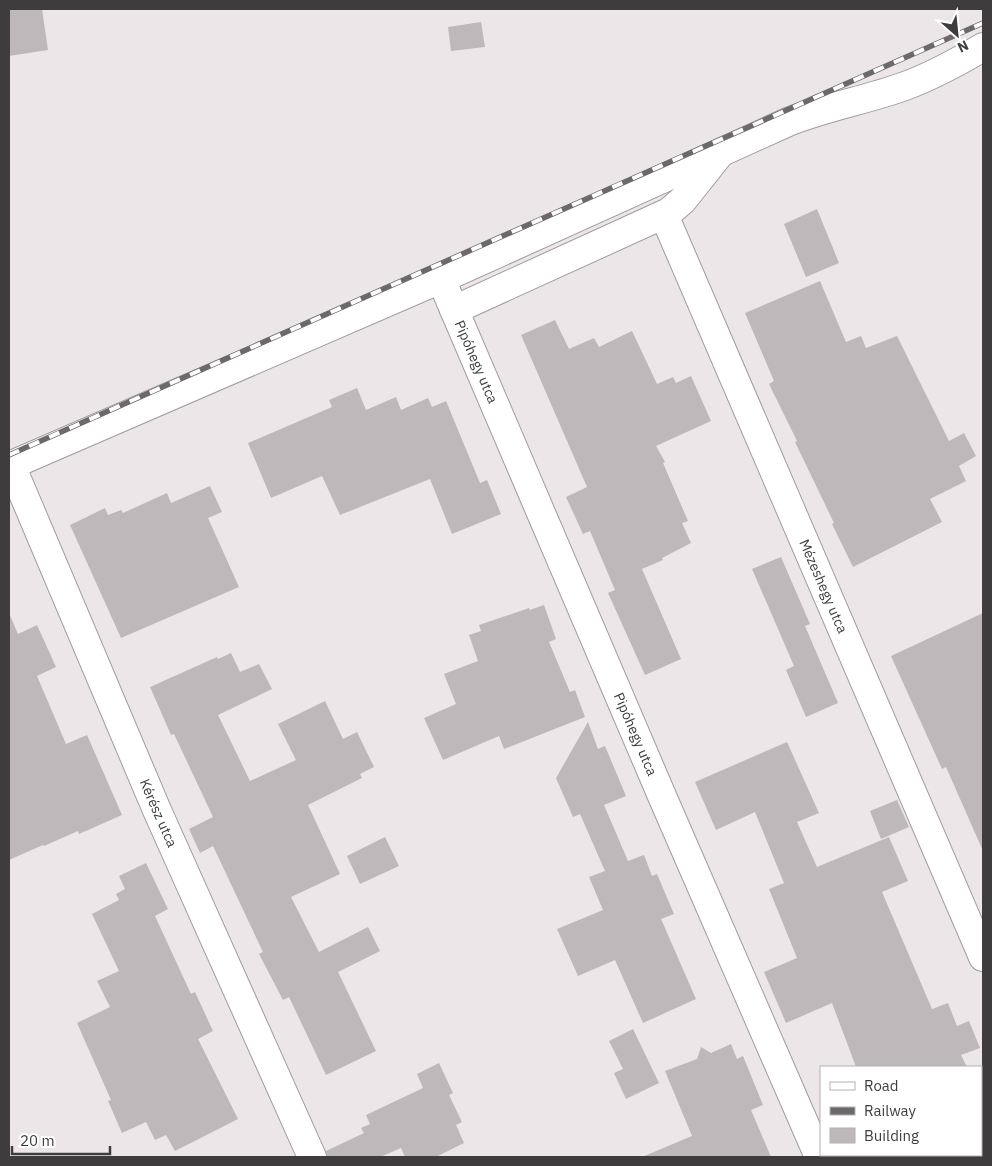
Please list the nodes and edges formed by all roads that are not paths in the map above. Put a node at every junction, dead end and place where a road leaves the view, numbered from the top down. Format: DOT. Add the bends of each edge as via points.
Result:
graph roads {
  1 [pos="983,47"];
  2 [pos="721,152"];
  3 [pos="664,215"];
  4 [pos="441,279"];
  5 [pos="454,310"];
  6 [pos="10,465"];
  7 [pos="983,957"];
  8 [pos="312,1157"];
  9 [pos="819,1157"];
  1 -- 2 [label="street" via="957,63 904,86 803,116"];
  2 -- 3 [label="street" via="683,200"];
  2 -- 4 [label="street"];
  3 -- 5 [label="street"];
  3 -- 7 [label="street, Mézeshegy utca"];
  4 -- 5 [label="street, Pipóhegy utca"];
  4 -- 6 [label="street"];
  5 -- 9 [label="street, Pipóhegy utca"];
  6 -- 8 [label="street, Kérész utca" via="156,808"];
}
